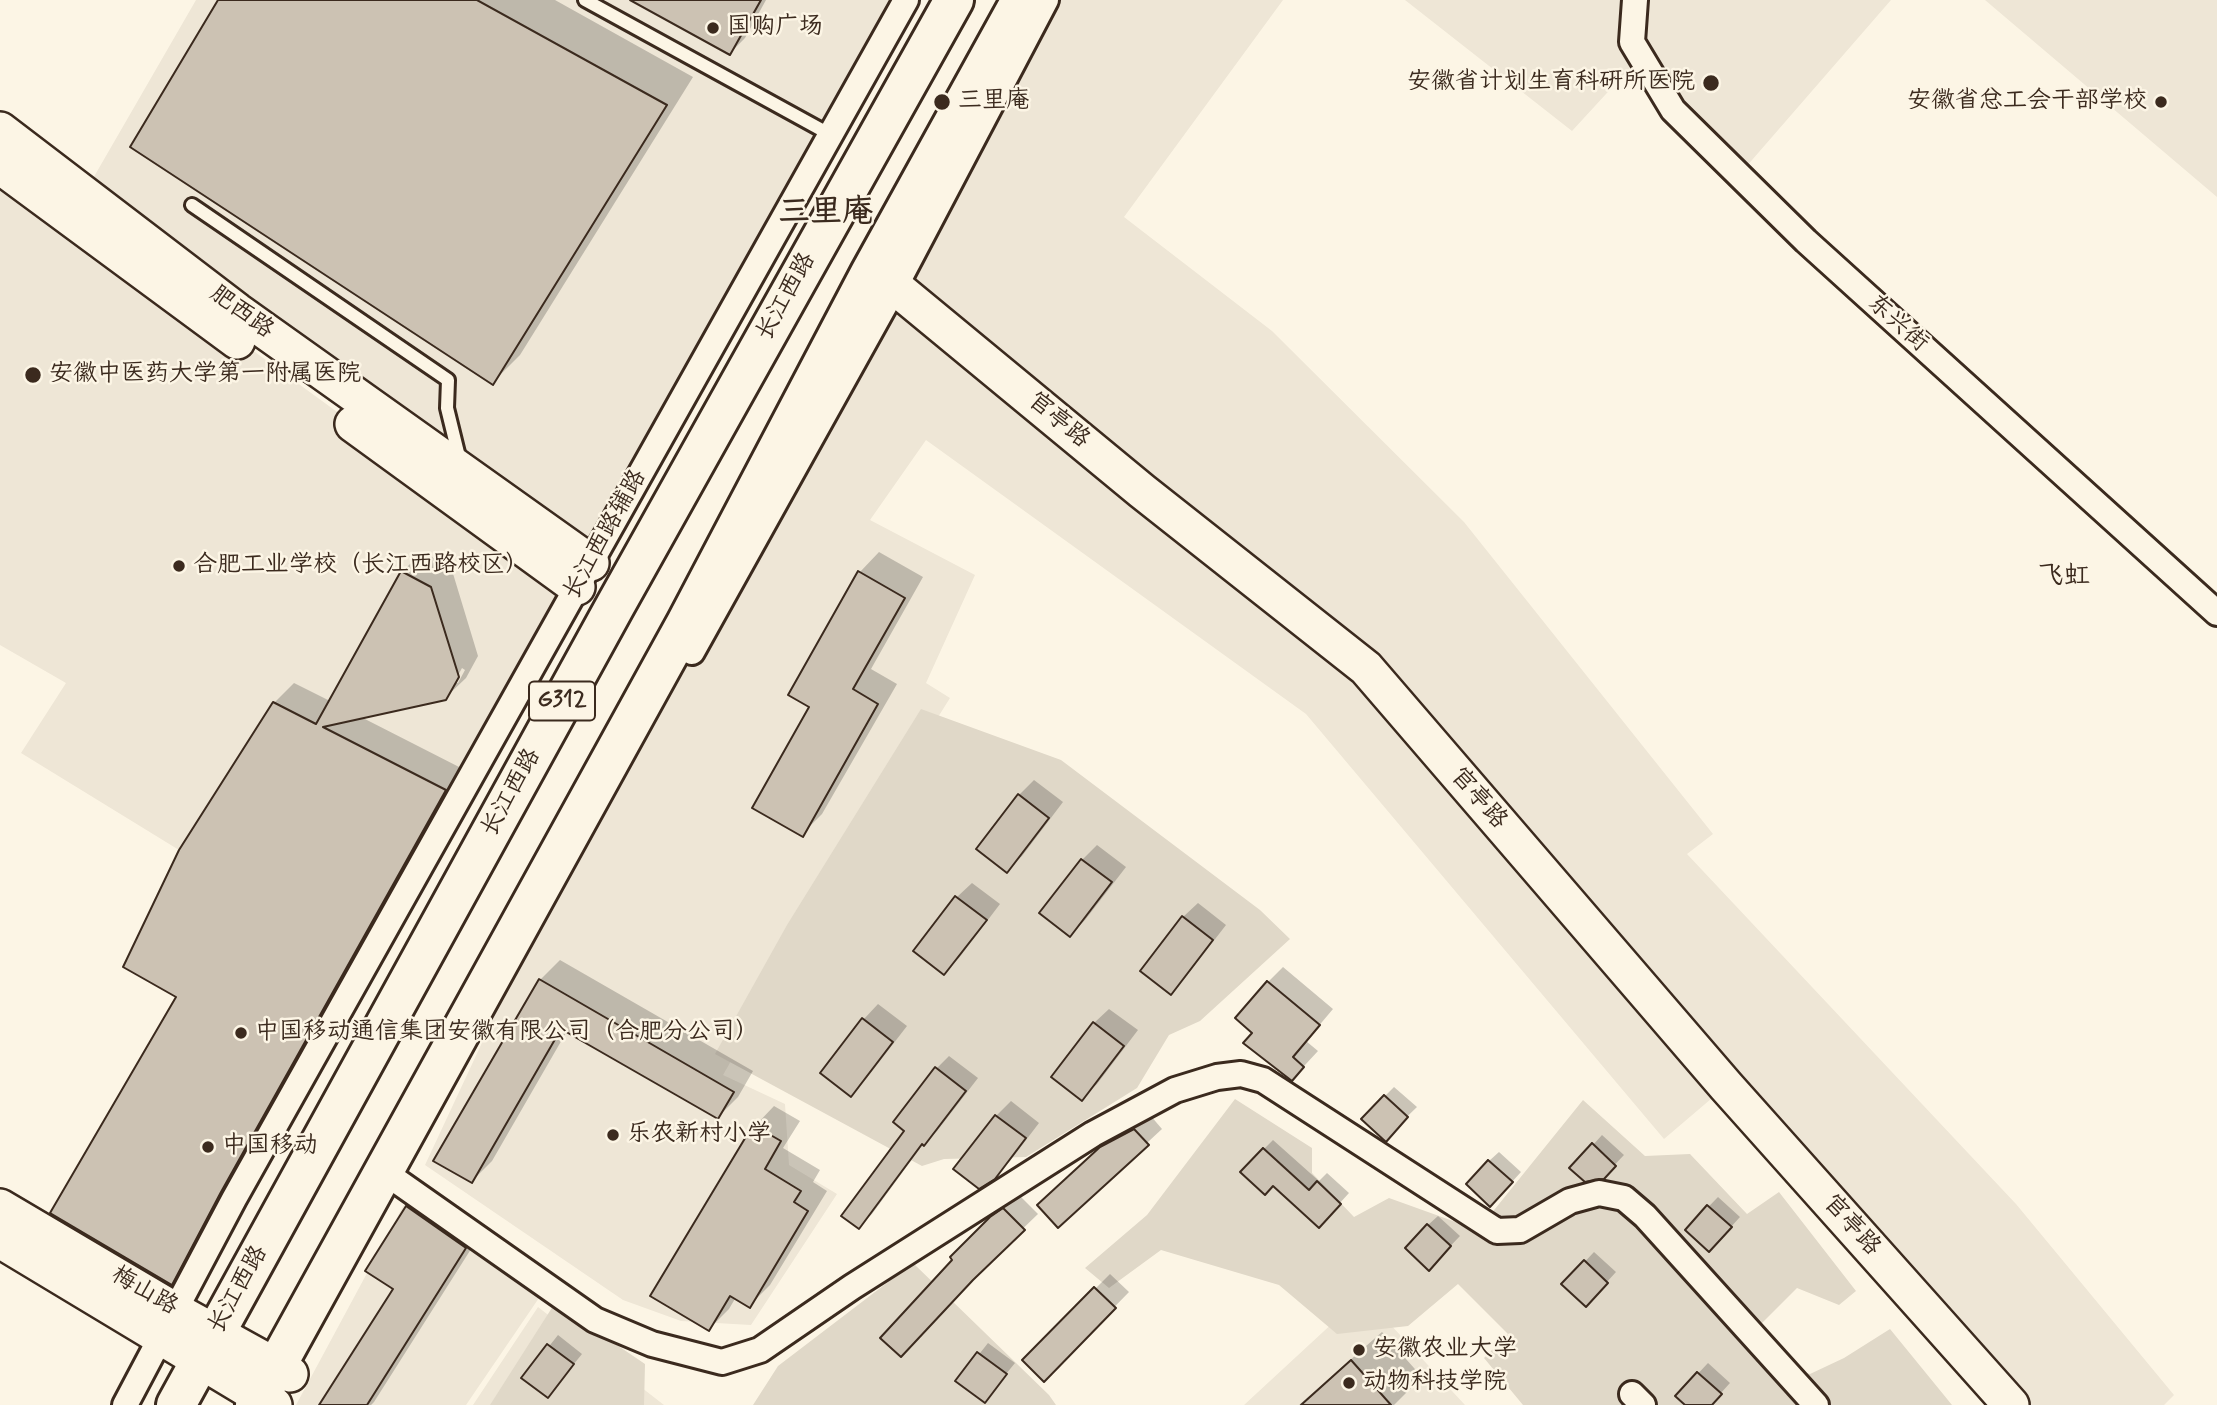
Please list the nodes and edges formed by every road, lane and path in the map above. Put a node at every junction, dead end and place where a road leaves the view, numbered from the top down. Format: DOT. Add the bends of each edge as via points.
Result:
graph roads {
  1 [pos="585,0"];
  2 [pos="906,0"];
  3 [pos="954,0"];
  4 [pos="1020,0"];
  5 [pos="1046,0"];
  6 [pos="1635,0"];
  7 [pos="0,130"];
  8 [pos="831,135"];
  9 [pos="0,166"];
  10 [pos="192,205"];
  11 [pos="882,280"];
  12 [pos="462,472"];
  13 [pos="584,575"];
  14 [pos="2217,613"];
  15 [pos="397,1181"];
  16 [pos="0,1207"];
  17 [pos="0,1240"];
  18 [pos="169,1324"];
  19 [pos="208,1346"];
  20 [pos="271,1389"];
  21 [pos="125,1405"];
  22 [pos="176,1405"];
  23 [pos="1816,1405"];
  24 [pos="2011,1405"];
  1 -- 8 [label="lane"];
  2 -- 8 [label="street, 长江西路辅路"];
  3 -- 19 [label="highway, 长江西路 / G312"];
  4 -- 11 [label="highway, G312"];
  5 -- 11 [label="street"];
  6 -- 14 [label="street, 东兴街" via="1632,42 1673,110 1806,241"];
  7 -- 12 [label="street, 肥西路" via="237,311"];
  8 -- 13 [label="street, 长江西路辅路"];
  9 -- 13 [label="street, 肥西路"];
  10 -- 12 [label="lane" via="447,380 447,408"];
  11 -- 15 [label="street"];
  11 -- 20 [label="highway, G312" via="679,636"];
  11 -- 24 [label="street, 官亭路" via="1366,668 1726,1086"];
  12 -- 13 [label="street, 肥西路"];
  13 -- 18 [label="street, 长江西路辅路" via="234,1199"];
  15 -- 20 [label="street"];
  15 -- 23 [label="street" via="595,1320 652,1344 722,1362 760,1350 1093,1134 1175,1090 1241,1074 1263,1080 1497,1231 1520,1230 1570,1201 1599,1193 1624,1198"];
  16 -- 18 [label="street, 梅山路"];
  17 -- 18 [label="street, 梅山路"];
  18 -- 19 [label="street, 梅山路"];
  18 -- 21 [label="street, 长江西路辅路"];
  19 -- 20 [label="street, 梅山路"];
  19 -- 22 [label="highway, 长江西路 / G312"];
}
